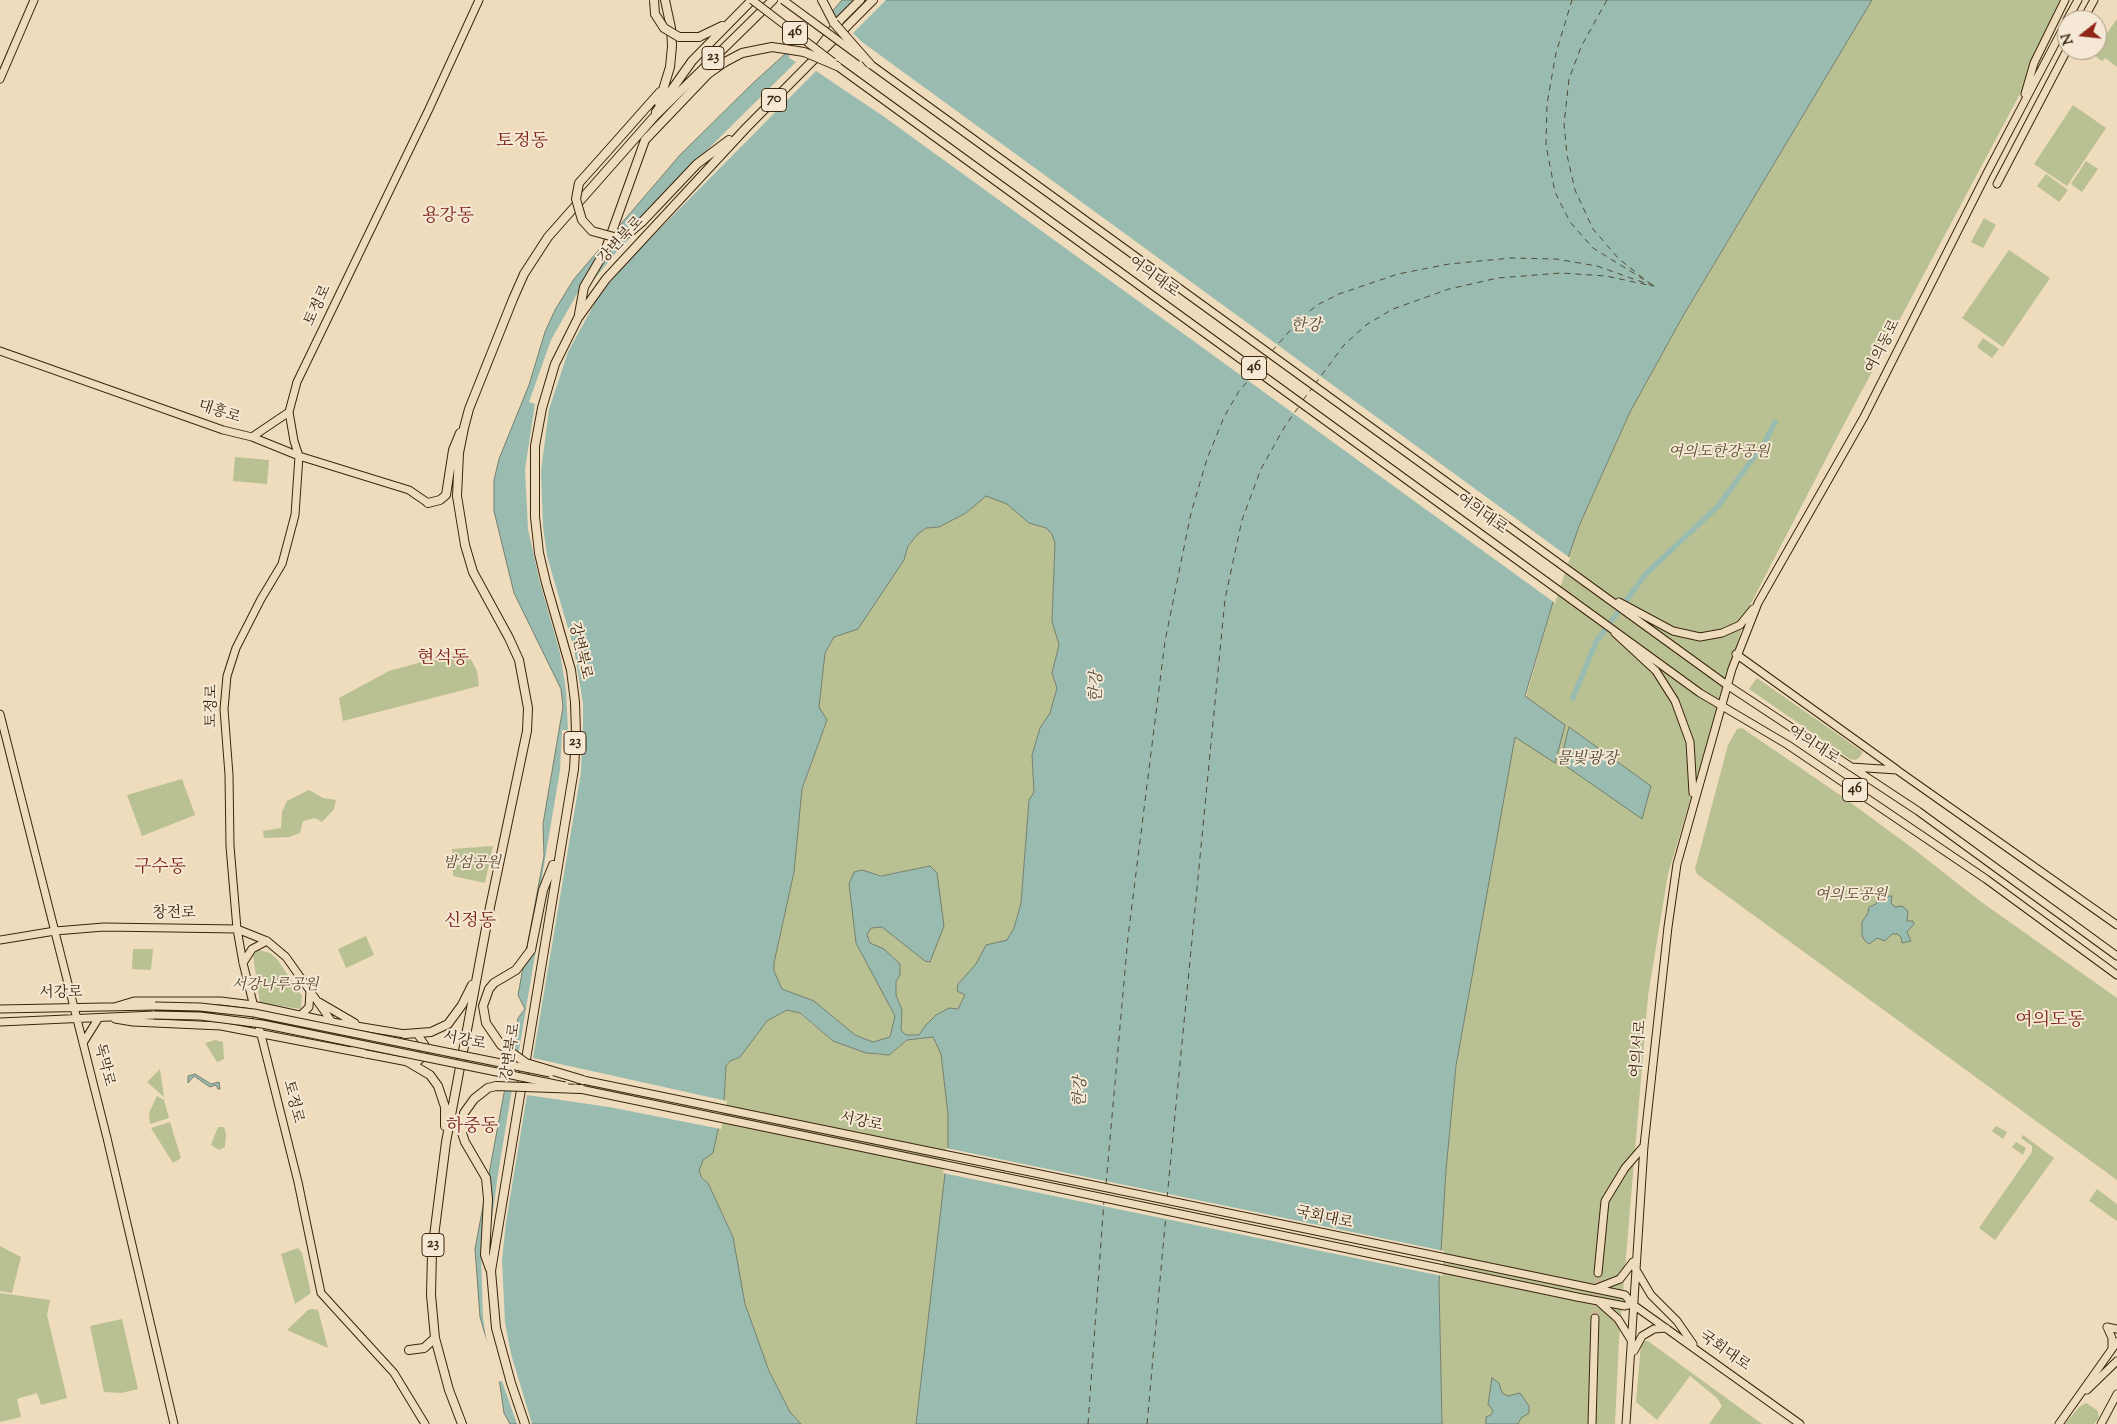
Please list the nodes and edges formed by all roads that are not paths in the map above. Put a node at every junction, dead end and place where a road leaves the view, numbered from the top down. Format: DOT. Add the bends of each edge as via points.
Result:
graph roads {
  1 [pos="34,0"];
  2 [pos="479,0"];
  3 [pos="654,0"];
  4 [pos="665,0"];
  5 [pos="752,0"];
  6 [pos="773,0"];
  7 [pos="822,0"];
  8 [pos="860,0"];
  9 [pos="873,0"];
  10 [pos="785,1"];
  11 [pos="2064,1"];
  12 [pos="730,21"];
  13 [pos="2057,39"];
  14 [pos="2063,60"];
  15 [pos="870,64"];
  16 [pos="837,66"];
  17 [pos="802,73"];
  18 [pos="0,79"];
  19 [pos="662,88"];
  20 [pos="658,106"];
  21 [pos="2020,110"];
  22 [pos="654,117"];
  23 [pos="746,127"];
  24 [pos="1997,184"];
  25 [pos="578,318"];
  26 [pos="0,351"];
  27 [pos="289,412"];
  28 [pos="464,428"];
  29 [pos="252,437"];
  30 [pos="299,456"];
  31 [pos="428,503"];
  32 [pos="1600,593"];
  33 [pos="1758,603"];
  34 [pos="1596,615"];
  35 [pos="1736,654"];
  36 [pos="1727,685"];
  37 [pos="1720,706"];
  38 [pos="0,714"];
  39 [pos="1850,767"];
  40 [pos="1897,770"];
  41 [pos="1694,800"];
  42 [pos="559,852"];
  43 [pos="2117,926"];
  44 [pos="237,929"];
  45 [pos="55,931"];
  46 [pos="0,940"];
  47 [pos="267,941"];
  48 [pos="2117,956"];
  49 [pos="243,963"];
  50 [pos="2117,975"];
  51 [pos="477,976"];
  52 [pos="310,990"];
  53 [pos="317,1000"];
  54 [pos="253,1004"];
  55 [pos="114,1007"];
  56 [pos="75,1008"];
  57 [pos="0,1009"];
  58 [pos="300,1015"];
  59 [pos="115,1018"];
  60 [pos="98,1019"];
  61 [pos="78,1020"];
  62 [pos="0,1022"];
  63 [pos="332,1022"];
  64 [pos="357,1025"];
  65 [pos="260,1033"];
  66 [pos="405,1034"];
  67 [pos="418,1035"];
  68 [pos="83,1043"];
  69 [pos="365,1054"];
  70 [pos="408,1062"];
  71 [pos="584,1080"];
  72 [pos="581,1089"];
  73 [pos="446,1142"];
  74 [pos="1644,1146"];
  75 [pos="1006,1167"];
  76 [pos="1004,1177"];
  77 [pos="1636,1257"];
  78 [pos="1635,1267"];
  79 [pos="491,1271"];
  80 [pos="1598,1273"];
  81 [pos="1594,1289"];
  82 [pos="1598,1301"];
  83 [pos="1632,1304"];
  84 [pos="1595,1318"];
  85 [pos="1666,1328"];
  86 [pos="2117,1329"];
  87 [pos="435,1338"];
  88 [pos="1632,1342"];
  89 [pos="2115,1345"];
  90 [pos="1697,1349"];
  91 [pos="410,1350"];
  92 [pos="1631,1361"];
  93 [pos="2117,1361"];
  94 [pos="2117,1394"];
  95 [pos="2077,1400"];
  96 [pos="2117,1405"];
  97 [pos="174,1424"];
  98 [pos="425,1424"];
  99 [pos="462,1424"];
  100 [pos="525,1424"];
  101 [pos="1592,1424"];
  102 [pos="1626,1424"];
  103 [pos="1800,1424"];
  104 [pos="2059,1424"];
  105 [pos="2102,1424"];
  1 -- 18 [label="main road"];
  2 -- 27 [label="main road, 토정로" via="297,382"];
  3 -- 12 [label="highway, bridge" via="655,14 664,28 679,37 699,37"];
  4 -- 19 [label="highway" via="672,46 670,67"];
  5 -- 12 [label="highway, 46"];
  5 -- 16 [label="main road, 46, bridge"];
  6 -- 22 [label="highway, 23"];
  7 -- 15 [label="highway, 46, bridge" via="834,24"];
  8 -- 17 [label="highway, bridge" via="840,20"];
  9 -- 17 [label="highway, 강변북로, bridge"];
  10 -- 15 [label="main road, 여의대로, bridge"];
  11 -- 21 [label="main road" via="2034,63"];
  12 -- 20 [label="highway" via="692,61"];
  13 -- 21 [label="main road, 여의동로"];
  14 -- 24 [label="main road"];
  15 -- 32 [label="main road, 여의대로 / 46"];
  16 -- 25 [label="highway, bridge" via="804,52 772,47 742,53 708,74 652,131 640,152 605,251 584,286"];
  16 -- 34 [label="main road, 여의대로 / 46"];
  17 -- 23 [label="highway, 강변북로 / 70"];
  19 -- 20 [label="highway"];
  19 -- 23 [label="highway, bridge" via="579,183 577,207 582,220 592,231 606,236 621,236 635,229 697,164"];
  20 -- 22 [label="highway"];
  21 -- 33 [label="main road, 여의동로" via="1864,417"];
  22 -- 28 [label="highway, 23" via="536,254 497,337"];
  23 -- 25 [label="highway, 강변북로 / 23" via="611,273"];
  25 -- 42 [label="highway, 강변북로 / 23" via="555,364 542,408 533,481 539,553 571,670 575,702 574,769"];
  26 -- 29 [label="main road, 대흥로" via="223,430"];
  27 -- 29 [label="main road"];
  27 -- 30 [label="main road, 토정로"];
  28 -- 31 [label="highway" via="453,450 446,494 440,500"];
  28 -- 51 [label="highway, 23" via="457,496 461,528 473,572 519,660 528,708 525,740"];
  29 -- 30 [label="main road, 대흥로"];
  30 -- 31 [label="main road, 대흥로" via="409,490"];
  30 -- 44 [label="main road, 토정로" via="295,515 282,564 255,609 227,676 224,709"];
  32 -- 33 [label="main road, 46" via="1689,636 1707,637 1740,625"];
  32 -- 36 [label="main road, 여의대로 / 46"];
  33 -- 35 [label="main road, 여의동로"];
  34 -- 37 [label="main road, 여의대로 / 46"];
  34 -- 41 [label="main road, 46" via="1663,680 1675,701 1690,742"];
  35 -- 36 [label="main road, 여의동로"];
  35 -- 40 [label="main road, 여의대로"];
  36 -- 37 [label="main road, 여의서로"];
  36 -- 39 [label="main road, 여의대로 / 46"];
  37 -- 41 [label="main road, 여의서로"];
  37 -- 50 [label="main road, 여의대로 / 46" via="1788,745"];
  38 -- 45 [label="main road, 독막로"];
  39 -- 40 [label="main road, 여의대로 / 46"];
  39 -- 48 [label="main road, 여의대로" via="1918,811"];
  40 -- 43 [label="main road, 여의대로"];
  41 -- 74 [label="main road, 여의서로" via="1674,882 1661,972"];
  42 -- 71 [label="highway, bridge" via="543,890 531,950 516,970 494,983 485,997 483,1014 489,1030 506,1050 526,1062"];
  42 -- 79 [label="highway, 강변북로 / 23, bridge"];
  44 -- 45 [label="main road, 창전로" via="104,927"];
  44 -- 47 [label="main road, 창전로"];
  44 -- 49 [label="main road, 토정로"];
  45 -- 46 [label="main road, 창전로"];
  45 -- 56 [label="main road, 독막로"];
  47 -- 49 [label="main road" via="252,949"];
  47 -- 52 [label="main road, 창전로" via="290,962"];
  49 -- 54 [label="main road, 토정로"];
  51 -- 67 [label="highway" via="448,1024"];
  51 -- 73 [label="highway, 23"];
  52 -- 53 [label="main road, 창전로"];
  52 -- 58 [label="main road" via="309,1007"];
  53 -- 63 [label="main road, 창전로"];
  53 -- 64 [label="main road"];
  54 -- 55 [label="main road" via="170,1000 134,1001"];
  54 -- 58 [label="main road"];
  54 -- 65 [label="main road, 토정로"];
  55 -- 56 [label="main road, 서강로"];
  55 -- 71 [label="main road, 서강로, bridge" via="200,1007 254,1013"];
  56 -- 57 [label="main road, 서강로"];
  56 -- 61 [label="main road, 독막로"];
  58 -- 63 [label="main road"];
  59 -- 60 [label="main road, 서강로"];
  59 -- 65 [label="main road" via="133,1022 222,1026"];
  59 -- 72 [label="main road, 서강로, bridge" via="200,1016 262,1024"];
  60 -- 61 [label="main road, 서강로"];
  60 -- 68 [label="main road"];
  61 -- 62 [label="main road, 서강로"];
  61 -- 68 [label="main road, 독막로"];
  63 -- 64 [label="main road"];
  63 -- 69 [label="main road, 창전로" via="348,1041"];
  64 -- 66 [label="main road"];
  65 -- 69 [label="main road"];
  65 -- 98 [label="main road, 토정로" via="298,1182 321,1293 394,1374"];
  66 -- 67 [label="highway"];
  67 -- 70 [label="main road" via="425,1045 423,1057 417,1062"];
  68 -- 97 [label="main road, 독막로"];
  69 -- 70 [label="main road"];
  70 -- 73 [label="highway" via="430,1075 438,1086 445,1107"];
  71 -- 75 [label="main road, 서강로, bridge"];
  72 -- 76 [label="main road, 서강로, bridge"];
  72 -- 79 [label="highway, bridge" via="496,1086 474,1098 464,1113 465,1142 483,1171 488,1188 485,1255"];
  73 -- 87 [label="highway, 23" via="432,1252"];
  74 -- 77 [label="main road, 여의서로"];
  74 -- 80 [label="main road" via="1625,1168 1605,1201"];
  75 -- 81 [label="main road, 국회대로"];
  76 -- 82 [label="main road, 국회대로"];
  77 -- 78 [label="main road, 여의서로"];
  77 -- 81 [label="main road" via="1620,1279"];
  78 -- 83 [label="main road, 여의서로"];
  78 -- 90 [label="main road" via="1651,1295 1677,1321"];
  79 -- 100 [label="highway, 강변북로 / 23" via="496,1328"];
  81 -- 83 [label="main road, 국회대로" via="1625,1295"];
  82 -- 83 [label="main road, 국회대로" via="1625,1306"];
  82 -- 88 [label="main road" via="1618,1319"];
  83 -- 85 [label="main road, 국회대로"];
  83 -- 88 [label="main road, 여의서로"];
  84 -- 101 [label="main road"];
  85 -- 90 [label="main road, 국회대로"];
  85 -- 92 [label="main road" via="1654,1329 1642,1336"];
  86 -- 89 [label="main road" via="2107,1327"];
  87 -- 91 [label="highway" via="424,1348"];
  87 -- 99 [label="highway, 23"];
  88 -- 92 [label="main road, 여의서로"];
  89 -- 95 [label="main road"];
  90 -- 103 [label="main road, 국회대로"];
  92 -- 102 [label="main road, 여의서로"];
  93 -- 95 [label="main road"];
  94 -- 105 [label="main road"];
  95 -- 104 [label="main road"];
  96 -- 105 [label="main road"];
}
